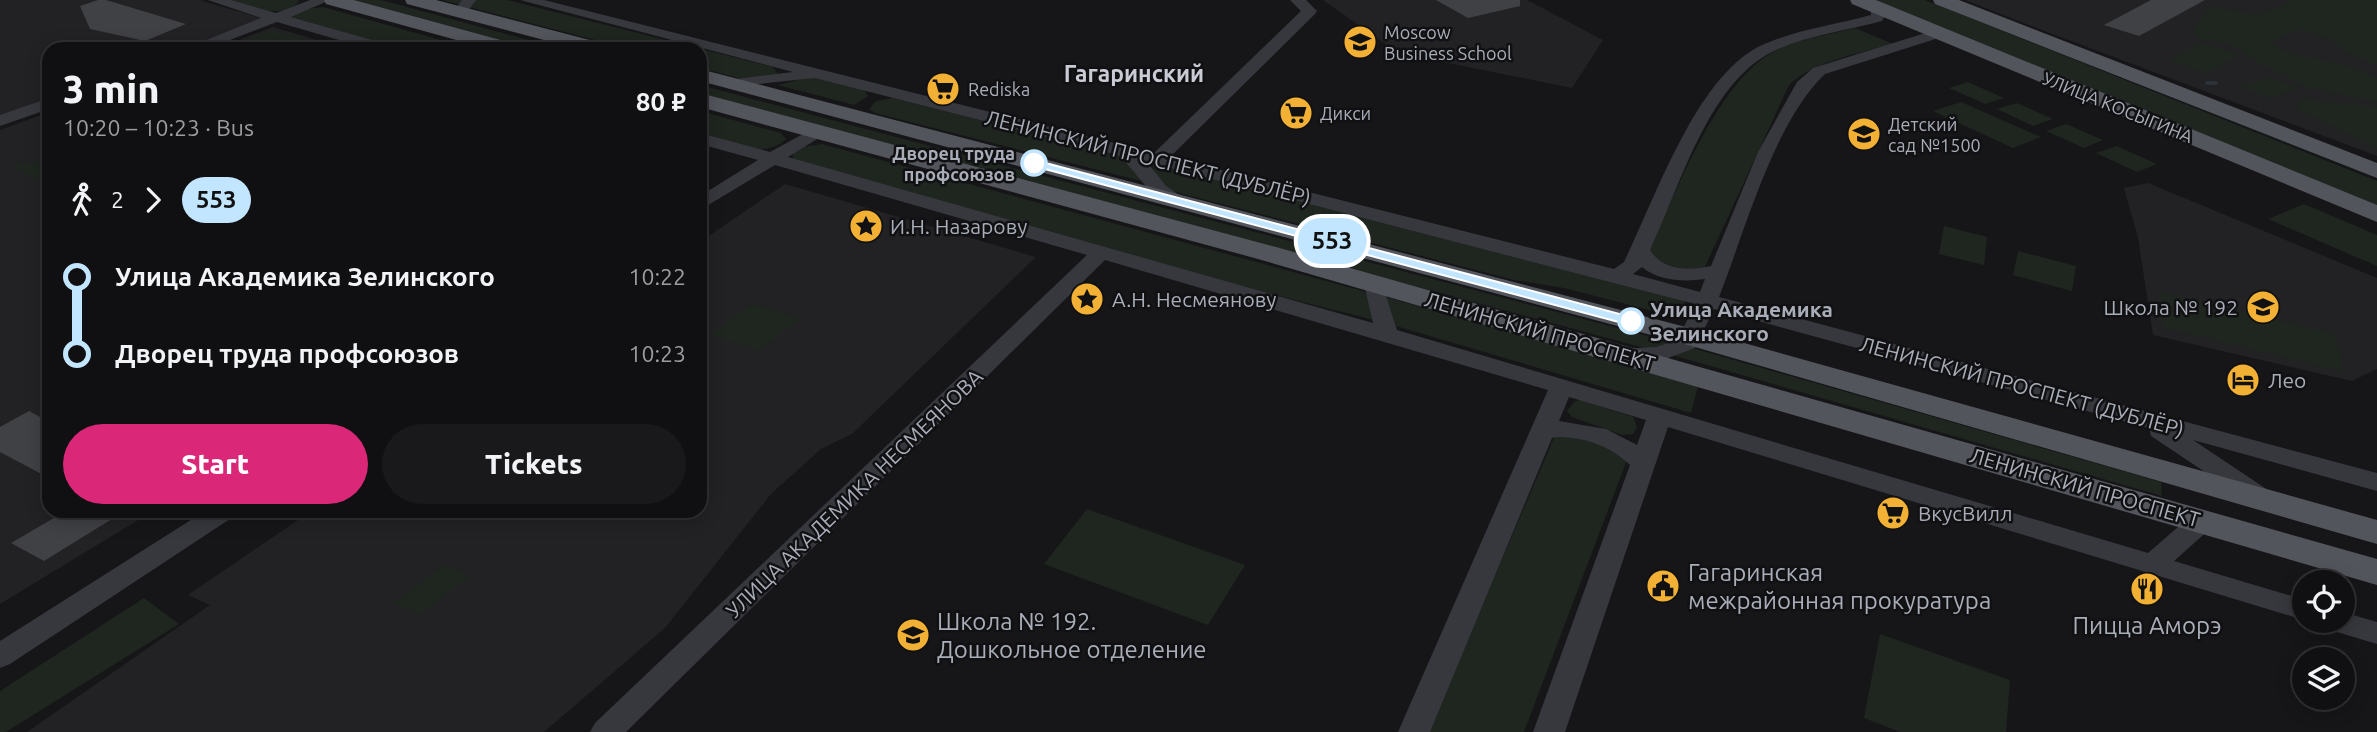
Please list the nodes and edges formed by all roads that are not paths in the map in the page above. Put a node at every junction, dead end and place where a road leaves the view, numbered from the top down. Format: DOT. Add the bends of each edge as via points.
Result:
graph roads {
  1 [pos="215,0"];
  2 [pos="323,0"];
  3 [pos="333,0"];
  4 [pos="414,0"];
  5 [pos="527,0"];
  6 [pos="1297,0"];
  7 [pos="1942,0"];
  8 [pos="1867,3"];
  9 [pos="464,6"];
  10 [pos="276,18"];
  11 [pos="1854,25"];
  12 [pos="1940,33"];
  13 [pos="211,42"];
  14 [pos="362,42"];
  15 [pos="486,42"];
  16 [pos="580,42"];
  17 [pos="694,42"];
  18 [pos="707,45"];
  19 [pos="1902,45"];
  20 [pos="826,75"];
  21 [pos="707,77"];
  22 [pos="736,84"];
  23 [pos="707,102"];
  24 [pos="42,106"];
  25 [pos="0,121"];
  26 [pos="816,132"];
  27 [pos="707,140"];
  28 [pos="1120,149"];
  29 [pos="772,158"];
  30 [pos="1158,159"];
  31 [pos="2377,171"];
  32 [pos="707,200"];
  33 [pos="1178,200"];
  34 [pos="2377,214"];
  35 [pos="1641,251"];
  36 [pos="1101,253"];
  37 [pos="1718,270"];
  38 [pos="1617,276"];
  39 [pos="1374,284"];
  40 [pos="1707,300"];
  41 [pos="1387,334"];
  42 [pos="1691,337"];
  43 [pos="1622,354"];
  44 [pos="1562,386"];
  45 [pos="1660,416"];
  46 [pos="2142,418"];
  47 [pos="1545,431"];
  48 [pos="1643,463"];
  49 [pos="2377,482"];
  50 [pos="2267,500"];
  51 [pos="213,518"];
  52 [pos="2202,521"];
  53 [pos="2377,532"];
  54 [pos="2152,565"];
  55 [pos="2377,572"];
  56 [pos="2292,607"];
  57 [pos="2355,626"];
  58 [pos="2377,633"];
  59 [pos="0,656"];
  60 [pos="606,732"];
  61 [pos="1413,732"];
  62 [pos="1549,732"];
  1 -- 10 [label="street"];
  2 -- 10 [label="street"];
  3 -- 15 [label="main road"];
  4 -- 9 [label="main road"];
  5 -- 17 [label="street, ЛЕНИНСКИЙ ПРОСПЕКТ (ДУБЛЁР)"];
  6 -- 30 [label="street" via="1310,11"];
  7 -- 31 [label="main road, УЛИЦА КОСЫГИНА"];
  8 -- 11 [label="street" via="1881,16"];
  8 -- 12 [label="main road, УЛИЦА КОСЫГИНА"];
  9 -- 16 [label="main road"];
  10 -- 13 [label="street"];
  10 -- 14 [label="street"];
  11 -- 19 [label="street" via="1896,34"];
  11 -- 35 [label="street" via="1760,52 1737,72 1699,123"];
  12 -- 19 [label="street"];
  12 -- 34 [label="main road, УЛИЦА КОСЫГИНА"];
  18 -- 20 [label="street, ЛЕНИНСКИЙ ПРОСПЕКТ (ДУБЛЁР)"];
  19 -- 37 [label="street" via="1819,71 1805,80 1770,148"];
  20 -- 22 [label="street"];
  20 -- 28 [label="street, ЛЕНИНСКИЙ ПРОСПЕКТ (ДУБЛЁР)"];
  21 -- 22 [label="main road, ЛЕНИНСКИЙ ПРОСПЕКТ"];
  22 -- 33 [label="main road, ЛЕНИНСКИЙ ПРОСПЕКТ"];
  23 -- 26 [label="main road, ЛЕНИНСКИЙ ПРОСПЕКТ"];
  24 -- 25 [label="street"];
  26 -- 29 [label="street"];
  26 -- 39 [label="main road, ЛЕНИНСКИЙ ПРОСПЕКТ"];
  27 -- 29 [label="street"];
  28 -- 30 [label="street, ЛЕНИНСКИЙ ПРОСПЕКТ (ДУБЛЁР)"];
  28 -- 33 [label="street" via="1134,158 1159,190"];
  29 -- 32 [label="street"];
  29 -- 36 [label="street"];
  30 -- 38 [label="street, ЛЕНИНСКИЙ ПРОСПЕКТ (ДУБЛЁР)"];
  33 -- 42 [label="main road, ЛЕНИНСКИЙ ПРОСПЕКТ"];
  35 -- 37 [label="street" via="1648,262 1679,274 1697,276"];
  35 -- 38 [label="street" via="1630,270"];
  36 -- 41 [label="street"];
  36 -- 60 [label="street, УЛИЦА АКАДЕМИКА НЕСМЕЯНОВА"];
  37 -- 40 [label="street"];
  38 -- 40 [label="street, ЛЕНИНСКИЙ ПРОСПЕКТ (ДУБЛЁР)"];
  39 -- 41 [label="street"];
  39 -- 43 [label="main road, ЛЕНИНСКИЙ ПРОСПЕКТ"];
  40 -- 42 [label="street"];
  40 -- 46 [label="street, ЛЕНИНСКИЙ ПРОСПЕКТ (ДУБЛЁР)"];
  41 -- 44 [label="street"];
  42 -- 43 [label="street" via="1660,354"];
  42 -- 50 [label="main road, ЛЕНИНСКИЙ ПРОСПЕКТ"];
  43 -- 52 [label="main road, ЛЕНИНСКИЙ ПРОСПЕКТ"];
  44 -- 45 [label="street"];
  44 -- 47 [label="street"];
  45 -- 48 [label="street"];
  45 -- 54 [label="street"];
  46 -- 49 [label="street, ЛЕНИНСКИЙ ПРОСПЕКТ (ДУБЛЁР)"];
  46 -- 50 [label="street"];
  47 -- 48 [label="street" via="1572,429 1607,440 1633,452"];
  47 -- 61 [label="street"];
  48 -- 62 [label="street"];
  50 -- 53 [label="main road, ЛЕНИНСКИЙ ПРОСПЕКТ"];
  51 -- 59 [label="street"];
  52 -- 54 [label="street"];
  52 -- 55 [label="main road, ЛЕНИНСКИЙ ПРОСПЕКТ"];
  54 -- 56 [label="street"];
  57 -- 58 [label="street"];
}
